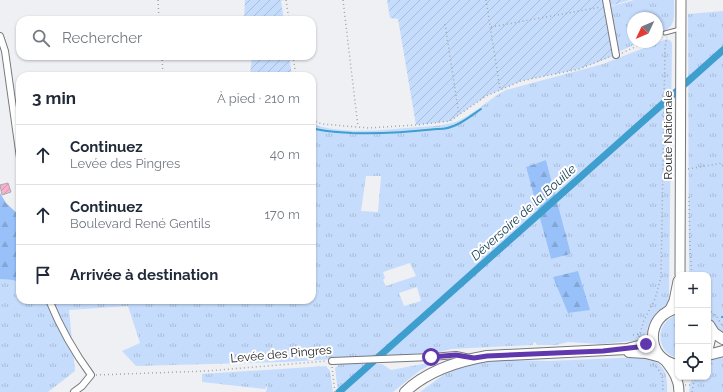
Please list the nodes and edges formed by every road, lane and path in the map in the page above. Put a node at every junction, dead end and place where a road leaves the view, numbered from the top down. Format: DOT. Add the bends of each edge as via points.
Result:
graph roads {
  1 [pos="158,0"];
  2 [pos="286,0"];
  3 [pos="343,0"];
  4 [pos="486,0"];
  5 [pos="681,0"];
  6 [pos="606,3"];
  7 [pos="159,16"];
  8 [pos="288,16"];
  9 [pos="445,24"];
  10 [pos="491,27"];
  11 [pos="681,28"];
  12 [pos="667,33"];
  13 [pos="0,36"];
  14 [pos="632,48"];
  15 [pos="616,55"];
  16 [pos="162,60"];
  17 [pos="294,60"];
  18 [pos="163,72"];
  19 [pos="295,72"];
  20 [pos="500,89"];
  21 [pos="459,115"];
  22 [pos="316,122"];
  23 [pos="358,127"];
  24 [pos="16,129"];
  25 [pos="723,163"];
  26 [pos="680,170"];
  27 [pos="680,272"];
  28 [pos="675,296"];
  29 [pos="51,304"];
  30 [pos="673,309"];
  31 [pos="711,312"];
  32 [pos="723,327"];
  33 [pos="711,329"];
  34 [pos="639,334"];
  35 [pos="634,335"];
  36 [pos="653,338"];
  37 [pos="723,339"];
  38 [pos="638,347"];
  39 [pos="603,351"];
  40 [pos="723,351"];
  41 [pos="474,358"];
  42 [pos="662,358"];
  43 [pos="711,359"];
  44 [pos="332,361"];
  45 [pos="651,362"];
  46 [pos="675,364"];
  47 [pos="90,375"];
  48 [pos="694,380"];
  49 [pos="682,384"];
  50 [pos="693,385"];
  51 [pos="74,392"];
  52 [pos="335,392"];
  53 [pos="405,392"];
  54 [pos="663,392"];
  55 [pos="692,392"];
  1 -- 7 [label="path"];
  2 -- 8 [label="path"];
  3 -- 23 [label="path"];
  4 -- 10 [label="path"];
  5 -- 11 [label="main road, Route Nationale"];
  6 -- 10 [label="path"];
  6 -- 15 [label="street"];
  9 -- 21 [label="path"];
  10 -- 20 [label="path"];
  11 -- 12 [label="lane"];
  11 -- 26 [label="main road, Route Nationale"];
  12 -- 34 [label="path" via="661,277 655,299"];
  13 -- 24 [label="street" via="5,51"];
  14 -- 15 [label="path"];
  15 -- 20 [label="path" via="579,69 521,81"];
  16 -- 18 [label="path"];
  17 -- 19 [label="path"];
  20 -- 21 [label="path"];
  21 -- 23 [label="path" via="450,121 423,125"];
  22 -- 23 [label="path"];
  25 -- 26 [label="path"];
  26 -- 27 [label="main road, Route Nationale"];
  28 -- 30 [label="main road"];
  29 -- 47 [label="street" via="61,328"];
  30 -- 36 [label="main road" via="662,315 657,322"];
  31 -- 32 [label="path"];
  33 -- 37 [label="main road"];
  34 -- 35 [label="path"];
  34 -- 38 [label="path"];
  36 -- 38 [label="main road"];
  36 -- 42 [label="main road" via="654,346"];
  38 -- 39 [label="main road"];
  39 -- 41 [label="main road"];
  39 -- 42 [label="main road" via="646,353"];
  40 -- 43 [label="main road"];
  41 -- 44 [label="street, Levée des Pingres" via="456,355"];
  41 -- 53 [label="main road" via="439,370"];
  42 -- 46 [label="main road"];
  42 -- 49 [label="main road"];
  44 -- 47 [label="path, Levée des Pingres" via="206,371"];
  44 -- 52 [label="path"];
  45 -- 54 [label="path" via="659,368 663,377"];
  47 -- 51 [label="street"];
  48 -- 50 [label="path"];
  49 -- 50 [label="path"];
  50 -- 55 [label="path"];
}
